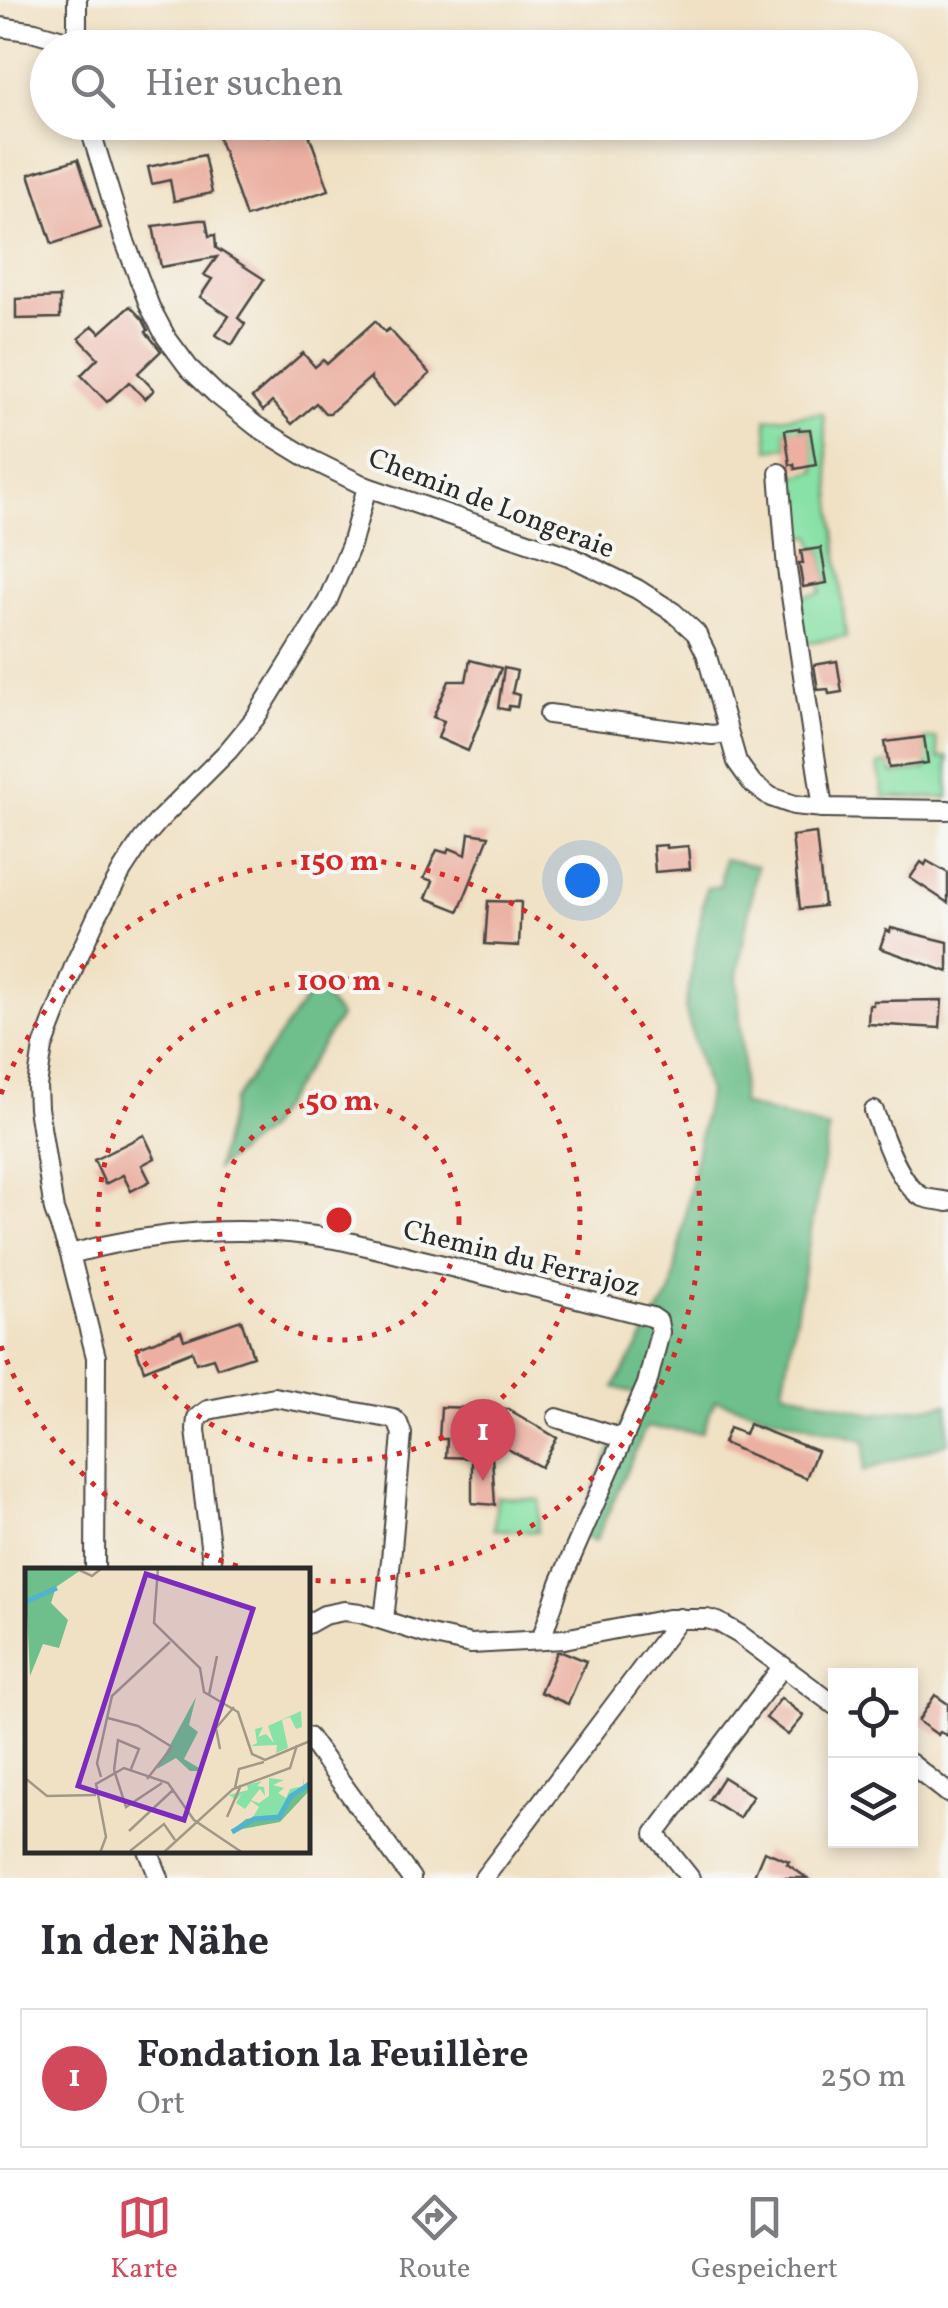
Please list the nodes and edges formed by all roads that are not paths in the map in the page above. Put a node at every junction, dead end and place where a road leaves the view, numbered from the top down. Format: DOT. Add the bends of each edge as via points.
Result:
graph roads {
  1 [pos="77,0"];
  2 [pos="0,26"];
  3 [pos="77,30"];
  4 [pos="30,31"];
  5 [pos="94,140"];
  6 [pos="779,473"];
  7 [pos="367,487"];
  8 [pos="549,714"];
  9 [pos="728,734"];
  10 [pos="822,808"];
  11 [pos="948,810"];
  12 [pos="874,1110"];
  13 [pos="948,1202"];
  14 [pos="70,1254"];
  15 [pos="558,1418"];
  16 [pos="621,1438"];
  17 [pos="95,1568"];
  18 [pos="213,1568"];
  19 [pos="680,1618"];
  20 [pos="384,1619"];
  21 [pos="310,1623"];
  22 [pos="541,1640"];
  23 [pos="783,1666"];
  24 [pos="828,1700"];
  25 [pos="310,1740"];
  26 [pos="918,1768"];
  27 [pos="946,1785"];
  28 [pos="149,1853"];
  29 [pos="159,1878"];
  30 [pos="412,1878"];
  31 [pos="484,1878"];
  32 [pos="690,1878"];
  1 -- 3 [label="street"];
  2 -- 4 [label="street"];
  5 -- 7 [label="street, Chemin de Longeraie" via="150,307 189,368 256,426"];
  6 -- 10 [label="street"];
  7 -- 9 [label="street, Chemin de Longeraie" via="568,556 673,612 696,632 706,653"];
  7 -- 14 [label="street" via="327,602 256,717 152,828 123,869 57,1008 36,1086 54,1210"];
  8 -- 9 [label="street"];
  9 -- 10 [label="street, Chemin de Longeraie" via="752,783 794,806"];
  10 -- 11 [label="street, Chemin de Longeraie"];
  12 -- 13 [label="street" via="912,1188"];
  14 -- 16 [label="street, Chemin du Ferrajoz" via="185,1234 333,1239 652,1317 661,1326 655,1355"];
  14 -- 17 [label="street" via="96,1357"];
  15 -- 16 [label="street"];
  16 -- 22 [label="street"];
  18 -- 20 [label="street" via="198,1418 208,1410 274,1398 394,1419 402,1434"];
  19 -- 22 [label="street"];
  19 -- 23 [label="street" via="718,1622"];
  19 -- 31 [label="street"];
  20 -- 21 [label="street" via="344,1611"];
  20 -- 22 [label="street" via="471,1644"];
  23 -- 24 [label="street"];
  23 -- 32 [label="street" via="655,1834"];
  25 -- 30 [label="street"];
  26 -- 27 [label="street"];
  28 -- 29 [label="street"];
}
